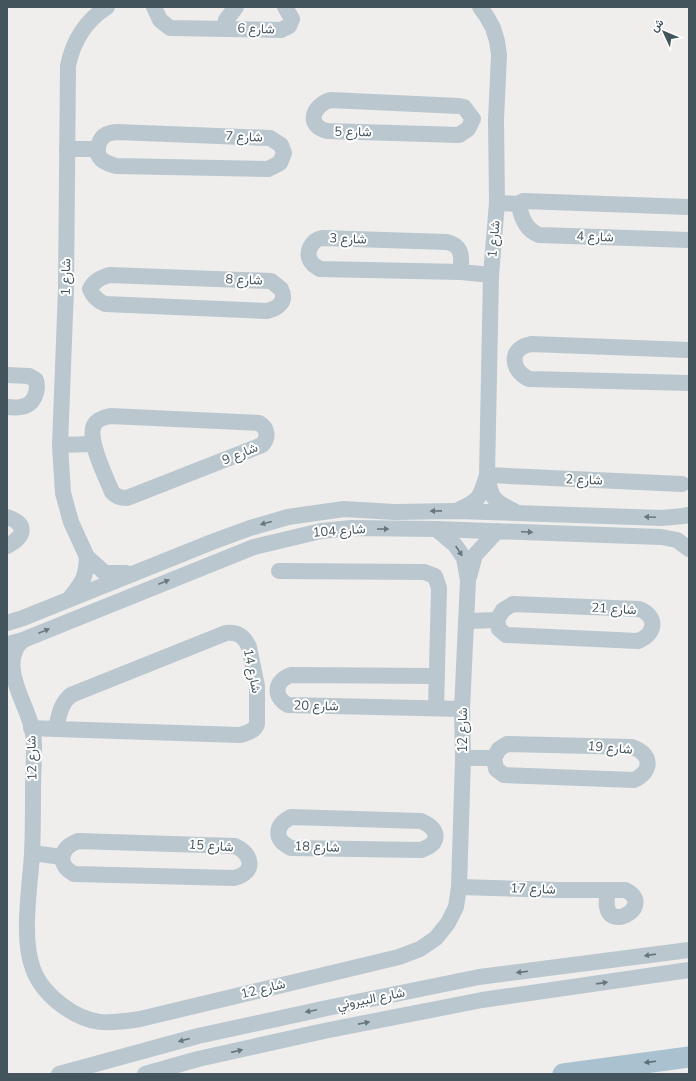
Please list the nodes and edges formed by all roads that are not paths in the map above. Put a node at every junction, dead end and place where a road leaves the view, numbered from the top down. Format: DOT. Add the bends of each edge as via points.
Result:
graph roads {
  1 [pos="107,7"];
  2 [pos="154,7"];
  3 [pos="236,7"];
  4 [pos="285,7"];
  5 [pos="480,7"];
  6 [pos="224,28"];
  7 [pos="473,119"];
  8 [pos="496,120"];
  9 [pos="67,148"];
  10 [pos="98,149"];
  11 [pos="497,203"];
  12 [pos="519,204"];
  13 [pos="689,207"];
  14 [pos="689,240"];
  15 [pos="461,272"];
  16 [pos="491,275"];
  17 [pos="66,289"];
  18 [pos="90,290"];
  19 [pos="689,350"];
  20 [pos="490,358"];
  21 [pos="514,359"];
  22 [pos="7,375"];
  23 [pos="689,383"];
  24 [pos="7,407"];
  25 [pos="93,444"];
  26 [pos="60,445"];
  27 [pos="487,475"];
  28 [pos="682,484"];
  29 [pos="456,511"];
  30 [pos="517,512"];
  31 [pos="689,515"];
  32 [pos="7,516"];
  33 [pos="293,517"];
  34 [pos="436,529"];
  35 [pos="497,531"];
  36 [pos="294,536"];
  37 [pos="212,542"];
  38 [pos="7,546"];
  39 [pos="689,549"];
  40 [pos="87,557"];
  41 [pos="217,561"];
  42 [pos="279,571"];
  43 [pos="133,573"];
  44 [pos="468,580"];
  45 [pos="69,599"];
  46 [pos="497,620"];
  47 [pos="466,621"];
  48 [pos="7,623"];
  49 [pos="23,640"];
  50 [pos="7,644"];
  51 [pos="437,676"];
  52 [pos="11,678"];
  53 [pos="15,701"];
  54 [pos="436,708"];
  55 [pos="462,709"];
  56 [pos="32,728"];
  57 [pos="56,729"];
  58 [pos="463,758"];
  59 [pos="494,758"];
  60 [pos="436,836"];
  61 [pos="461,836"];
  62 [pos="32,853"];
  63 [pos="62,857"];
  64 [pos="459,886"];
  65 [pos="608,891"];
  66 [pos="689,950"];
  67 [pos="577,965"];
  68 [pos="546,969"];
  69 [pos="689,970"];
  70 [pos="578,986"];
  71 [pos="547,991"];
  72 [pos="689,1057"];
  73 [pos="59,1074"];
  74 [pos="144,1074"];
  75 [pos="563,1074"];
  1 -- 9 [label="street, شارع 1" via="81,31 70,56"];
  2 -- 6 [label="street, شارع 6" via="160,20 170,28"];
  3 -- 6 [label="street, شارع 6" via="226,20"];
  4 -- 6 [label="street, شارع 6" via="292,19 289,26 281,30"];
  5 -- 8 [label="street, شارع 1" via="493,28 499,54"];
  7 -- 7 [label="street, شارع 5" via="464,107 459,106 330,100 318,106 314,117 318,128 327,132 459,135 468,129"];
  7 -- 8 [label="street"];
  8 -- 11 [label="street, شارع 1"];
  9 -- 10 [label="street"];
  9 -- 17 [label="street, شارع 1"];
  10 -- 10 [label="street, شارع 7" via="99,155 106,163 116,166 268,169 280,163 284,153 281,145 270,138 117,132 107,134 99,142"];
  11 -- 12 [label="street"];
  11 -- 16 [label="street, شارع 1"];
  12 -- 13 [label="street" via="523,201"];
  12 -- 14 [label="street, شارع 4" via="523,221 530,230 539,235"];
  15 -- 15 [label="street, شارع 3" via="462,254 456,245 447,242 322,238 314,241 308,253 312,264 320,269"];
  15 -- 16 [label="street, شارع 3"];
  16 -- 20 [label="street, شارع 1"];
  17 -- 18 [label="street"];
  17 -- 26 [label="street, شارع 1"];
  18 -- 18 [label="street, شارع 8" via="95,299 105,304 267,311 282,304 284,298 281,289 271,281 109,275 93,283"];
  19 -- 21 [label="street" via="531,344 518,350"];
  20 -- 21 [label="street"];
  20 -- 27 [label="street, شارع 1"];
  21 -- 23 [label="street" via="516,368 529,379"];
  22 -- 24 [label="street" via="29,376 36,380 38,386 35,398 29,404 22,407"];
  25 -- 25 [label="street, شارع 9" via="112,492 119,497 127,498 262,446 267,435 259,423 110,416 97,421 94,425"];
  25 -- 26 [label="street"];
  26 -- 40 [label="street, شارع 1" via="63,493 71,522"];
  27 -- 28 [label="street, شارع 2"];
  27 -- 29 [label="street, شارع 1" via="475,502"];
  27 -- 30 [label="street, شارع 1" via="490,491 498,503"];
  29 -- 30 [label="street, شارع 104"];
  29 -- 33 [label="street, شارع 104, one-way" via="394,512 344,509"];
  31 -- 30 [label="street, شارع 104, one-way" via="662,518"];
  32 -- 38 [label="street" via="21,525 22,530 17,540"];
  33 -- 36 [label="street" via="289,527"];
  33 -- 37 [label="street, شارع 104, one-way" via="250,528"];
  34 -- 35 [label="street, شارع 104"];
  36 -- 34 [label="street, شارع 104, one-way" via="351,528"];
  34 -- 44 [label="street, شارع 12, one-way" via="455,545 464,558"];
  35 -- 39 [label="street, شارع 104, one-way" via="661,537 677,540"];
  35 -- 44 [label="street, شارع 12" via="475,555"];
  36 -- 41 [label="street, شارع 104"];
  37 -- 41 [label="street" via="220,550"];
  37 -- 43 [label="street, شارع 104"];
  40 -- 43 [label="street, شارع 1" via="105,573"];
  40 -- 45 [label="street" via="83,582"];
  49 -- 41 [label="street, شارع 104, one-way"];
  42 -- 51 [label="street" via="424,572 435,576 439,588"];
  43 -- 45 [label="street, شارع 104"];
  44 -- 47 [label="street, شارع 12"];
  45 -- 48 [label="street, شارع 104"];
  46 -- 46 [label="street, شارع 21" via="499,629 506,635 638,641 649,635 652,625 648,614 639,609 513,604 503,610"];
  46 -- 47 [label="street"];
  47 -- 55 [label="street, شارع 12"];
  49 -- 50 [label="street, شارع 104"];
  49 -- 52 [label="street, شارع 12" via="17,645 14,654"];
  51 -- 54 [label="street"];
  51 -- 54 [label="street, شارع 20" via="291,675 282,680 277,689 279,698 288,705"];
  52 -- 53 [label="street, شارع 12"];
  53 -- 56 [label="street, شارع 12" via="28,714"];
  54 -- 55 [label="street, شارع 20"];
  55 -- 58 [label="street, شارع 12"];
  56 -- 57 [label="street, شارع 14"];
  56 -- 62 [label="street, شارع 12"];
  57 -- 57 [label="street, شارع 14" via="246,734 257,724 257,686 249,647 240,634 226,633 71,695 60,710"];
  58 -- 59 [label="street"];
  58 -- 61 [label="street, شارع 12"];
  59 -- 59 [label="street, شارع 19" via="496,769 504,775 618,780 640,778 648,763 646,756 637,749 624,747 507,744 499,749"];
  60 -- 60 [label="street, شارع 18" via="435,830 422,821 291,817 281,824 278,833 281,841 291,848 421,850 430,847"];
  60 -- 61 [label="street"];
  61 -- 64 [label="street, شارع 12"];
  62 -- 63 [label="street"];
  62 -- 64 [label="street, شارع 12" via="27,928 33,969 43,987 58,1002 75,1015 94,1022 114,1023 140,1019 399,957 420,949 436,938 456,907"];
  63 -- 63 [label="street, شارع 15" via="67,870 74,874 234,878 243,874 249,864 246,852 235,846 78,841 67,847"];
  64 -- 65 [label="street, شارع 17"];
  66 -- 67 [label="street, شارع البيروني, one-way"];
  67 -- 68 [label="street, شارع البيروني"];
  67 -- 70 [label="street" via="571,978"];
  68 -- 71 [label="street" via="554,982"];
  68 -- 73 [label="street, شارع البيروني, one-way" via="479,977 198,1036"];
  70 -- 69 [label="street, شارع البيروني, one-way"];
  70 -- 71 [label="street, شارع البيروني"];
  74 -- 71 [label="street, شارع البيروني, one-way" via="324,1031 482,1000"];
  72 -- 75 [label="main road, one-way"];
}
